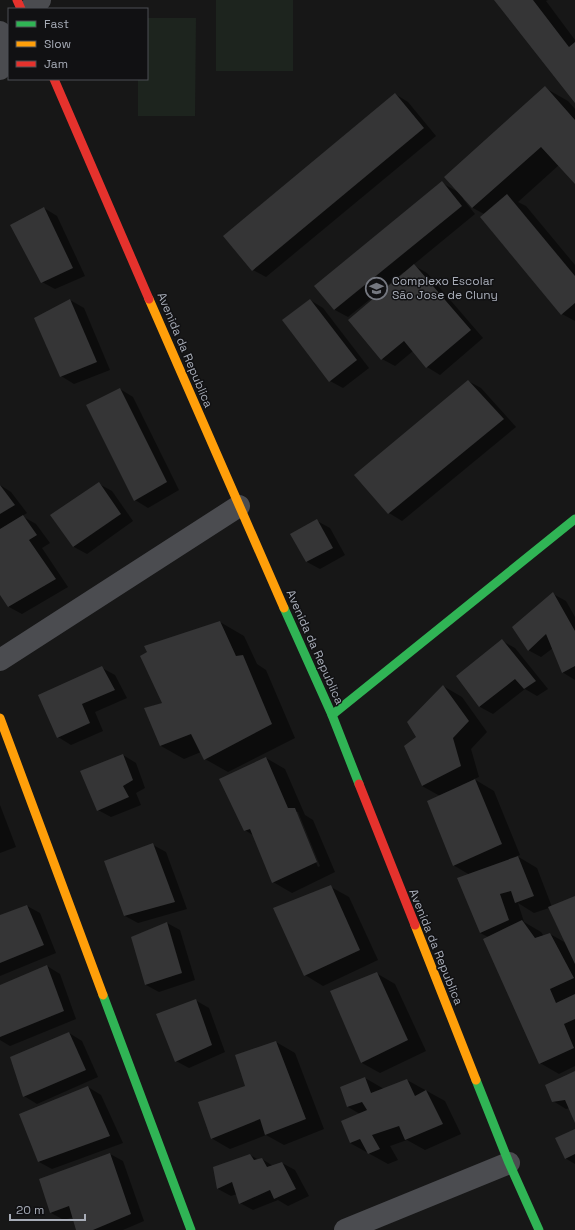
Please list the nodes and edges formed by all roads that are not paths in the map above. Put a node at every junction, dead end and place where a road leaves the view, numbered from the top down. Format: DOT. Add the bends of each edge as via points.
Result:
graph roads {
  1 [pos="40,0"];
  2 [pos="31,8"];
  3 [pos="0,31"];
  4 [pos="0,69"];
  5 [pos="54,80"];
  6 [pos="239,506"];
  7 [pos="575,518"];
  8 [pos="0,660"];
  9 [pos="332,715"];
  10 [pos="0,718"];
  11 [pos="509,1163"];
  12 [pos="191,1230"];
  13 [pos="345,1230"];
  14 [pos="539,1230"];
  1 -- 2 [label="street"];
  3 -- 4 [label="street" via="5,60"];
  5 -- 6 [label="street, Avenida da Republica"];
  6 -- 8 [label="street"];
  6 -- 9 [label="street, Avenida da Republica"];
  7 -- 9 [label="street"];
  9 -- 11 [label="street, Avenida da Republica"];
  10 -- 12 [label="street"];
  11 -- 13 [label="street"];
  11 -- 14 [label="street, Avenida da Republica"];
}
